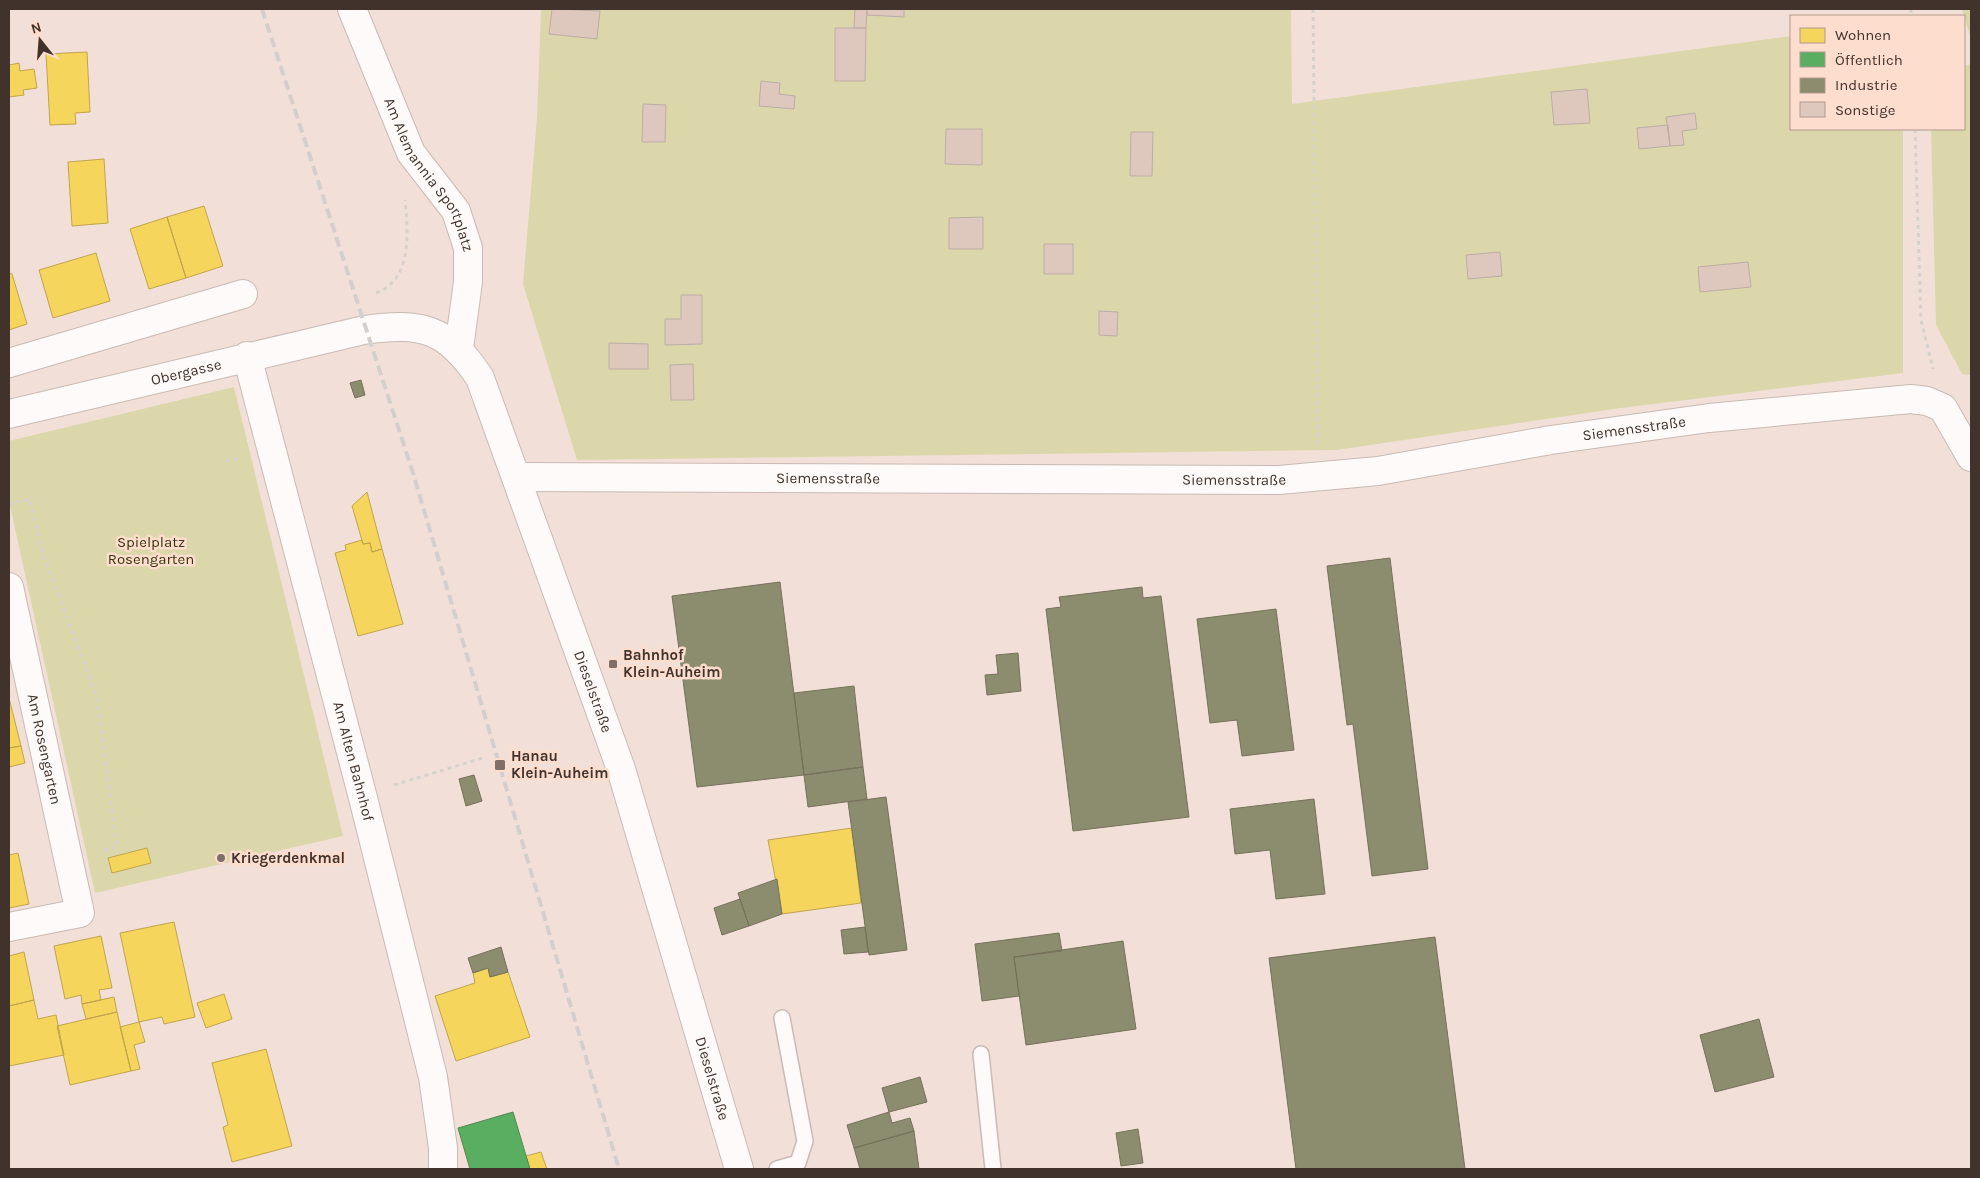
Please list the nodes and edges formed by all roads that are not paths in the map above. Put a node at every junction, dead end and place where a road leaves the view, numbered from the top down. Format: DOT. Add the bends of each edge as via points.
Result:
graph roads {
  1 [pos="352,9"];
  2 [pos="243,294"];
  3 [pos="364,330"];
  4 [pos="458,348"];
  5 [pos="247,356"];
  6 [pos="9,363"];
  7 [pos="9,414"];
  8 [pos="1971,457"];
  9 [pos="516,477"];
  10 [pos="9,587"];
  11 [pos="9,927"];
  12 [pos="782,1018"];
  13 [pos="981,1054"];
  14 [pos="443,1169"];
  15 [pos="739,1169"];
  16 [pos="777,1169"];
  17 [pos="993,1169"];
  1 -- 4 [label="street, Am Alemannia Sportplatz" via="411,153 456,211 468,248 468,282"];
  2 -- 6 [label="street"];
  3 -- 4 [label="street, Dieselstraße" via="414,327 445,338"];
  3 -- 5 [label="street, Obergasse"];
  4 -- 9 [label="street, Dieselstraße" via="480,378"];
  5 -- 7 [label="street, Obergasse"];
  5 -- 14 [label="street, Am Alten Bahnhof" via="433,1077"];
  8 -- 9 [label="street, Siemensstraße" via="1943,408 1919,400 1884,400 1709,418 1551,440 1378,471 1319,477 1250,480"];
  9 -- 15 [label="street, Dieselstraße" via="621,769"];
  10 -- 11 [label="street, Am Rosengarten" via="80,913"];
  12 -- 16 [label="lane" via="804,1141 798,1163"];
  13 -- 17 [label="lane"];
}
